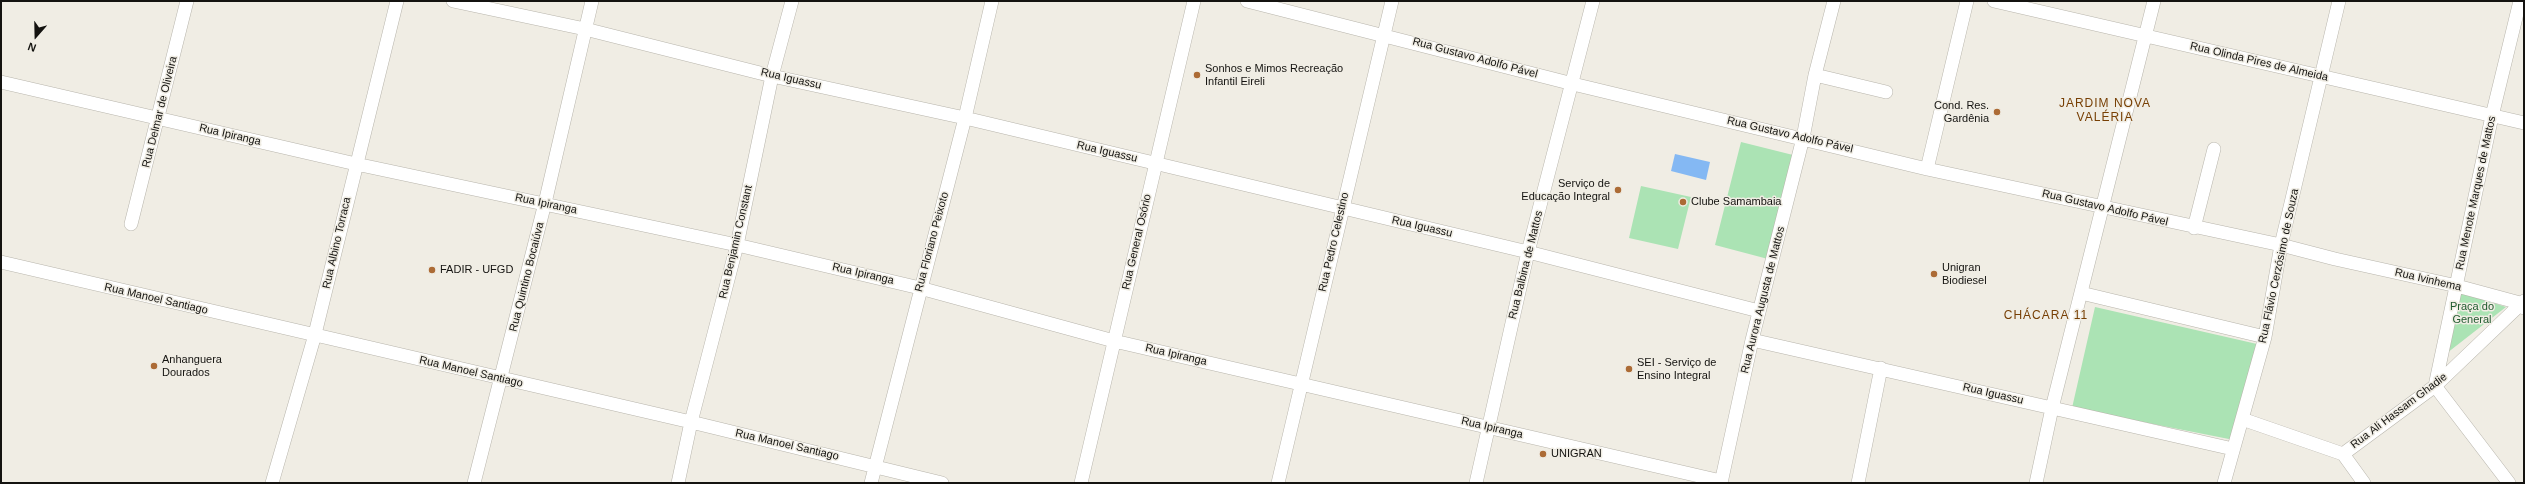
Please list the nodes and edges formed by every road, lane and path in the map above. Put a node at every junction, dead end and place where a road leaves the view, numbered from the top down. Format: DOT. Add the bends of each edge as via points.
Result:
graph roads {
  1 [pos="187,1"];
  2 [pos="398,1"];
  3 [pos="453,1"];
  4 [pos="592,1"];
  5 [pos="792,1"];
  6 [pos="992,1"];
  7 [pos="1194,1"];
  8 [pos="1247,1"];
  9 [pos="1392,1"];
  10 [pos="1593,1"];
  11 [pos="1834,1"];
  12 [pos="1967,1"];
  13 [pos="1994,1"];
  14 [pos="2154,1"];
  15 [pos="2339,1"];
  16 [pos="2520,1"];
  17 [pos="585,29"];
  18 [pos="1384,34"];
  19 [pos="2146,35"];
  20 [pos="1815,75"];
  21 [pos="772,76"];
  22 [pos="2322,77"];
  23 [pos="1,82"];
  24 [pos="1573,84"];
  25 [pos="1886,92"];
  26 [pos="2492,116"];
  27 [pos="965,118"];
  28 [pos="159,119"];
  29 [pos="2524,123"];
  30 [pos="1803,138"];
  31 [pos="2214,149"];
  32 [pos="356,164"];
  33 [pos="1156,164"];
  34 [pos="1927,169"];
  35 [pos="545,203"];
  36 [pos="2104,206"];
  37 [pos="1341,208"];
  38 [pos="131,224"];
  39 [pos="2194,228"];
  40 [pos="737,245"];
  41 [pos="2281,245"];
  42 [pos="1528,252"];
  43 [pos="2335,259"];
  44 [pos="1,262"];
  45 [pos="2457,286"];
  46 [pos="920,288"];
  47 [pos="2081,294"];
  48 [pos="2523,304"];
  49 [pos="1759,311"];
  50 [pos="315,336"];
  51 [pos="2265,337"];
  52 [pos="1752,340"];
  53 [pos="1114,341"];
  54 [pos="1881,368"];
  55 [pos="501,379"];
  56 [pos="1301,384"];
  57 [pos="2435,386"];
  58 [pos="2052,408"];
  59 [pos="2242,419"];
  60 [pos="691,422"];
  61 [pos="1487,427"];
  62 [pos="2233,450"];
  63 [pos="2343,454"];
  64 [pos="875,466"];
  65 [pos="1721,482"];
  66 [pos="272,483"];
  67 [pos="474,483"];
  68 [pos="678,483"];
  69 [pos="871,483"];
  70 [pos="942,483"];
  71 [pos="1081,483"];
  72 [pos="1278,483"];
  73 [pos="1476,483"];
  74 [pos="1858,483"];
  75 [pos="2036,483"];
  76 [pos="2224,483"];
  77 [pos="2364,483"];
  78 [pos="2509,483"];
  1 -- 28 [label="street, Rua Delmar de Oliveira"];
  2 -- 32 [label="street, Rua Albino Torraca"];
  3 -- 17 [label="street, Rua Iguassu"];
  4 -- 17 [label="street, Rua Quintino Bocaiúva"];
  5 -- 21 [label="street, Rua Benjamin Constant"];
  6 -- 27 [label="street, Rua Floriano Peixoto"];
  7 -- 33 [label="street, Rua General Osório"];
  8 -- 18 [label="street, Rua Gustavo Adolfo Pável"];
  9 -- 18 [label="street, Rua Pedro Celestino"];
  10 -- 24 [label="street, Rua Balbina de Mattos"];
  11 -- 20 [label="street, Rua Aurora Augusta de Mattos"];
  12 -- 34 [label="street"];
  13 -- 19 [label="street, Rua Olinda Pires de Almeida"];
  14 -- 19 [label="street"];
  15 -- 22 [label="street, Rua Flávio Cerzósimo de Souza"];
  16 -- 26 [label="street, Rua Menote Marques de Mattos"];
  17 -- 21 [label="street, Rua Iguassu"];
  17 -- 35 [label="street, Rua Quintino Bocaiúva"];
  18 -- 24 [label="street, Rua Gustavo Adolfo Pável"];
  18 -- 37 [label="street, Rua Pedro Celestino"];
  19 -- 22 [label="street, Rua Olinda Pires de Almeida"];
  19 -- 36 [label="street"];
  20 -- 25 [label="street"];
  20 -- 30 [label="street, Rua Aurora Augusta de Mattos"];
  21 -- 27 [label="street, Rua Iguassu"];
  21 -- 40 [label="street, Rua Benjamin Constant"];
  22 -- 26 [label="street, Rua Olinda Pires de Almeida"];
  22 -- 41 [label="street, Rua Flávio Cerzósimo de Souza"];
  23 -- 28 [label="street, Rua Ipiranga"];
  24 -- 30 [label="street, Rua Gustavo Adolfo Pável"];
  24 -- 42 [label="street, Rua Balbina de Mattos"];
  26 -- 29 [label="street, Rua Olinda Pires de Almeida"];
  26 -- 45 [label="street, Rua Menote Marques de Mattos"];
  27 -- 33 [label="street, Rua Iguassu"];
  27 -- 46 [label="street, Rua Floriano Peixoto"];
  28 -- 32 [label="street, Rua Ipiranga"];
  28 -- 38 [label="street, Rua Delmar de Oliveira"];
  30 -- 34 [label="street, Rua Gustavo Adolfo Pável"];
  30 -- 49 [label="street, Rua Aurora Augusta de Mattos"];
  31 -- 39 [label="street"];
  32 -- 35 [label="street, Rua Ipiranga"];
  32 -- 50 [label="street, Rua Albino Torraca"];
  33 -- 37 [label="street, Rua Iguassu"];
  33 -- 53 [label="street, Rua General Osório"];
  34 -- 36 [label="street, Rua Gustavo Adolfo Pável"];
  35 -- 40 [label="street, Rua Ipiranga"];
  35 -- 55 [label="street, Rua Quintino Bocaiúva"];
  36 -- 39 [label="street, Rua Gustavo Adolfo Pável"];
  36 -- 47 [label="street"];
  37 -- 42 [label="street, Rua Iguassu"];
  37 -- 56 [label="street, Rua Pedro Celestino"];
  39 -- 41 [label="street, Rua Gustavo Adolfo Pável"];
  40 -- 46 [label="street, Rua Ipiranga"];
  40 -- 60 [label="street, Rua Benjamin Constant"];
  41 -- 43 [label="street, Rua Gustavo Adolfo Pável"];
  41 -- 51 [label="street, Rua Flávio Cerzósimo de Souza"];
  42 -- 49 [label="street, Rua Iguassu"];
  42 -- 61 [label="street, Rua Balbina de Mattos"];
  43 -- 45 [label="street, Rua Ivinhema"];
  44 -- 50 [label="street, Rua Manoel Santiago"];
  45 -- 48 [label="street, Rua Ivinhema"];
  45 -- 57 [label="street, Rua Menote Marques de Mattos"];
  46 -- 53 [label="street, Rua Ipiranga"];
  46 -- 64 [label="street, Rua Floriano Peixoto"];
  47 -- 51 [label="street"];
  47 -- 58 [label="street"];
  48 -- 57 [label="street, Rua Ali Hassam Ghadie"];
  49 -- 52 [label="street, Rua Aurora Augusta de Mattos"];
  50 -- 55 [label="street, Rua Manoel Santiago"];
  50 -- 66 [label="street, Rua Albino Torraca"];
  51 -- 59 [label="street, Rua Flávio Cerzósimo de Souza"];
  52 -- 54 [label="street, Rua Iguassu"];
  52 -- 65 [label="street, Rua Aurora Augusta de Mattos"];
  53 -- 56 [label="street, Rua Ipiranga"];
  53 -- 71 [label="street, Rua General Osório"];
  54 -- 58 [label="street, Rua Iguassu"];
  54 -- 74 [label="street"];
  55 -- 60 [label="street, Rua Manoel Santiago"];
  55 -- 67 [label="street, Rua Quintino Bocaiúva"];
  56 -- 61 [label="street, Rua Ipiranga"];
  56 -- 72 [label="street, Rua Pedro Celestino"];
  57 -- 63 [label="street, Rua Ali Hassam Ghadie"];
  57 -- 78 [label="street"];
  58 -- 62 [label="street, Rua Iguassu"];
  58 -- 75 [label="street"];
  59 -- 62 [label="street, Rua Flávio Cerzósimo de Souza"];
  59 -- 63 [label="street"];
  60 -- 64 [label="street, Rua Manoel Santiago"];
  60 -- 68 [label="street, Rua Benjamin Constant"];
  61 -- 65 [label="street, Rua Ipiranga"];
  61 -- 73 [label="street, Rua Balbina de Mattos"];
  62 -- 76 [label="street, Rua Flávio Cerzósimo de Souza"];
  63 -- 77 [label="street"];
  64 -- 69 [label="street, Rua Floriano Peixoto"];
  64 -- 70 [label="street, Rua Manoel Santiago"];
}
